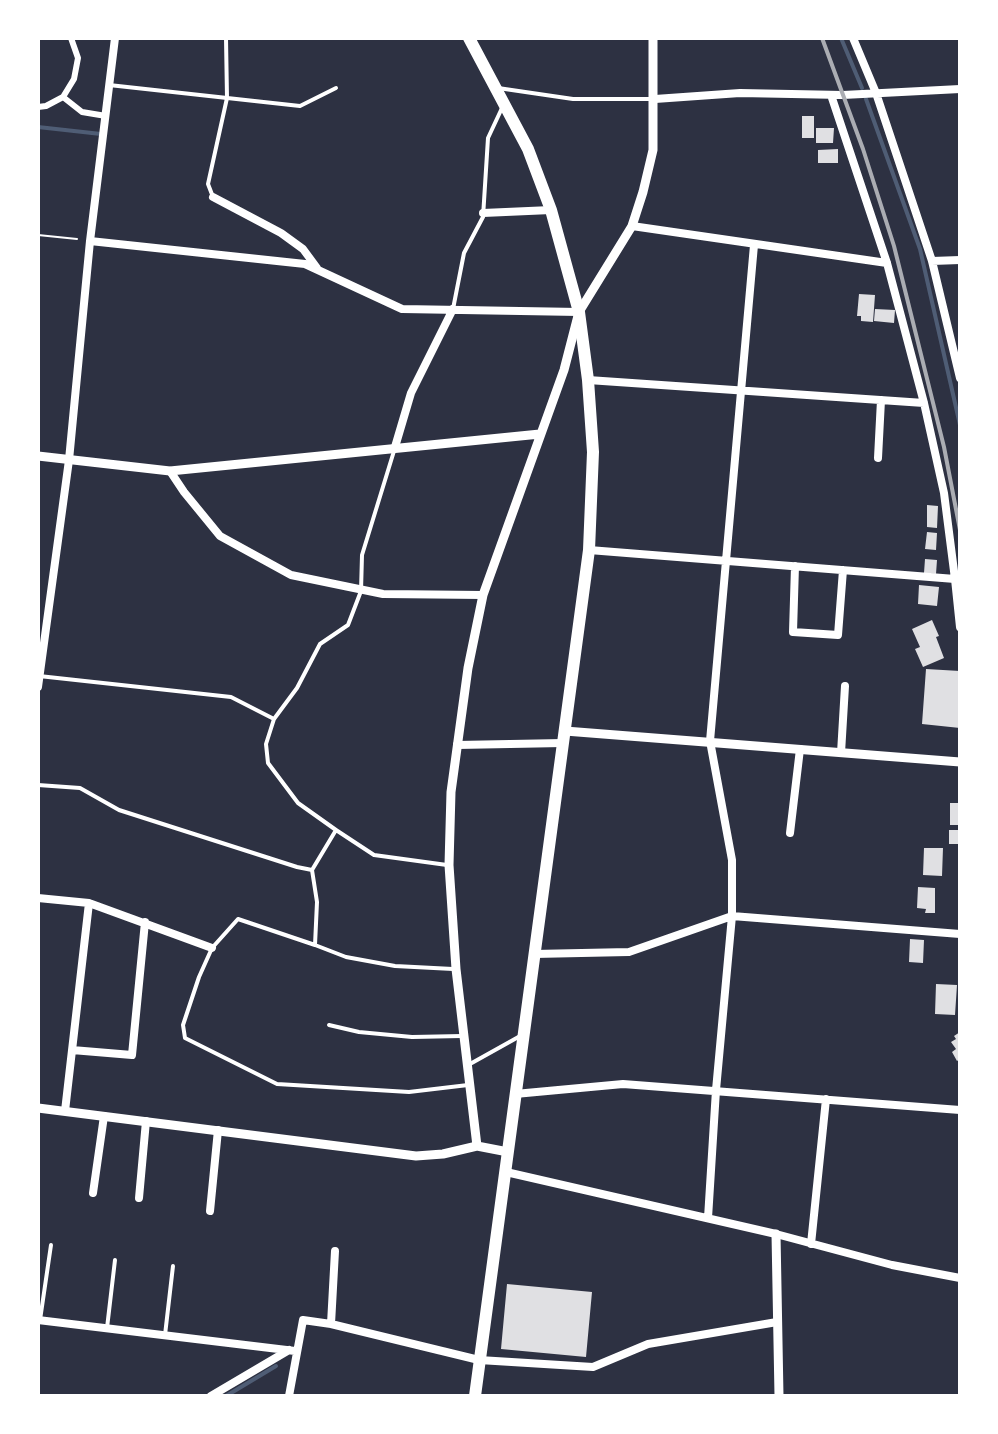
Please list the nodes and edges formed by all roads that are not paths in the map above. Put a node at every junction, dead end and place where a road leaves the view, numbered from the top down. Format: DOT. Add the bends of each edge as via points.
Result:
graph roads {
  1 [pos="71,38"];
  2 [pos="115,38"];
  3 [pos="226,38"];
  4 [pos="469,38"];
  5 [pos="481,38"];
  6 [pos="653,38"];
  7 [pos="853,38"];
  8 [pos="477,52"];
  9 [pos="109,85"];
  10 [pos="336,88"];
  11 [pos="497,88"];
  12 [pos="960,89"];
  13 [pos="876,93"];
  14 [pos="831,95"];
  15 [pos="63,97"];
  16 [pos="227,98"];
  17 [pos="655,99"];
  18 [pos="505,102"];
  19 [pos="38,107"];
  20 [pos="106,116"];
  21 [pos="213,197"];
  22 [pos="551,210"];
  23 [pos="483,213"];
  24 [pos="632,226"];
  25 [pos="90,241"];
  26 [pos="754,245"];
  27 [pos="960,260"];
  28 [pos="932,261"];
  29 [pos="887,263"];
  30 [pos="318,269"];
  31 [pos="453,309"];
  32 [pos="579,312"];
  33 [pos="960,378"];
  34 [pos="588,380"];
  35 [pos="742,389"];
  36 [pos="881,400"];
  37 [pos="924,403"];
  38 [pos="540,434"];
  39 [pos="395,447"];
  40 [pos="38,456"];
  41 [pos="878,458"];
  42 [pos="69,460"];
  43 [pos="170,471"];
  44 [pos="589,550"];
  45 [pos="728,560"];
  46 [pos="795,566"];
  47 [pos="843,570"];
  48 [pos="955,579"];
  49 [pos="361,591"];
  50 [pos="483,595"];
  51 [pos="960,627"];
  52 [pos="39,676"];
  53 [pos="845,686"];
  54 [pos="38,687"];
  55 [pos="274,719"];
  56 [pos="564,737"];
  57 [pos="710,741"];
  58 [pos="457,745"];
  59 [pos="800,749"];
  60 [pos="841,753"];
  61 [pos="960,762"];
  62 [pos="38,785"];
  63 [pos="336,830"];
  64 [pos="790,833"];
  65 [pos="449,865"];
  66 [pos="312,870"];
  67 [pos="38,898"];
  68 [pos="89,903"];
  69 [pos="732,916"];
  70 [pos="145,922"];
  71 [pos="960,934"];
  72 [pos="315,945"];
  73 [pos="212,948"];
  74 [pos="534,954"];
  75 [pos="456,969"];
  76 [pos="329,1025"];
  77 [pos="524,1034"];
  78 [pos="464,1036"];
  79 [pos="72,1050"];
  80 [pos="468,1065"];
  81 [pos="470,1085"];
  82 [pos="716,1090"];
  83 [pos="515,1094"];
  84 [pos="826,1099"];
  85 [pos="38,1108"];
  86 [pos="960,1110"];
  87 [pos="65,1111"];
  88 [pos="104,1116"];
  89 [pos="146,1121"];
  90 [pos="218,1130"];
  91 [pos="477,1146"];
  92 [pos="508,1152"];
  93 [pos="506,1172"];
  94 [pos="93,1193"];
  95 [pos="139,1198"];
  96 [pos="210,1211"];
  97 [pos="708,1218"];
  98 [pos="776,1234"];
  99 [pos="811,1244"];
  100 [pos="51,1245"];
  101 [pos="335,1251"];
  102 [pos="115,1260"];
  103 [pos="173,1266"];
  104 [pos="960,1278"];
  105 [pos="39,1320"];
  106 [pos="777,1322"];
  107 [pos="331,1324"];
  108 [pos="107,1328"];
  109 [pos="165,1335"];
  110 [pos="292,1351"];
  111 [pos="479,1360"];
  112 [pos="211,1396"];
  113 [pos="289,1396"];
  114 [pos="475,1396"];
  115 [pos="779,1396"];
  1 -- 15 [label="street" via="78,58"];
  2 -- 9 [label="street"];
  3 -- 16 [label="lane"];
  4 -- 8 [label="highway"];
  5 -- 8 [label="street"];
  6 -- 17 [label="street"];
  7 -- 13 [label="street"];
  8 -- 11 [label="highway"];
  9 -- 16 [label="lane"];
  9 -- 20 [label="street"];
  10 -- 16 [label="lane" via="300,106"];
  11 -- 17 [label="lane" via="573,99"];
  11 -- 18 [label="highway"];
  12 -- 13 [label="street"];
  13 -- 14 [label="street"];
  13 -- 28 [label="street"];
  14 -- 17 [label="street" via="740,93"];
  14 -- 29 [label="street"];
  15 -- 19 [label="street"];
  15 -- 20 [label="street" via="82,112"];
  16 -- 21 [label="lane" via="208,184"];
  17 -- 24 [label="street" via="653,150"];
  18 -- 22 [label="highway"];
  18 -- 23 [label="lane" via="488,138"];
  20 -- 25 [label="street"];
  21 -- 30 [label="street" via="281,233"];
  22 -- 23 [label="street"];
  22 -- 32 [label="highway"];
  23 -- 31 [label="lane" via="464,253"];
  24 -- 26 [label="street"];
  24 -- 32 [label="street"];
  25 -- 30 [label="street"];
  25 -- 42 [label="street"];
  26 -- 29 [label="street"];
  26 -- 35 [label="street"];
  27 -- 28 [label="street"];
  28 -- 33 [label="street"];
  29 -- 37 [label="street"];
  30 -- 31 [label="street" via="402,309"];
  31 -- 32 [label="street"];
  31 -- 39 [label="street" via="411,393"];
  32 -- 34 [label="highway"];
  32 -- 38 [label="street"];
  34 -- 35 [label="street"];
  34 -- 44 [label="highway" via="593,452"];
  35 -- 36 [label="street"];
  35 -- 45 [label="street"];
  36 -- 37 [label="street"];
  36 -- 41 [label="street"];
  37 -- 48 [label="street" via="944,493"];
  38 -- 39 [label="street"];
  38 -- 50 [label="street"];
  39 -- 43 [label="street"];
  39 -- 49 [label="lane" via="362,555"];
  40 -- 42 [label="street"];
  42 -- 43 [label="street"];
  42 -- 52 [label="street"];
  43 -- 49 [label="street" via="220,536 291,575"];
  44 -- 45 [label="street"];
  44 -- 56 [label="highway"];
  45 -- 46 [label="street"];
  45 -- 57 [label="street"];
  46 -- 47 [label="street"];
  46 -- 47 [label="street" via="793,632 838,635"];
  47 -- 48 [label="street"];
  48 -- 51 [label="street"];
  49 -- 50 [label="street"];
  49 -- 55 [label="lane" via="348,625 320,644"];
  50 -- 58 [label="street"];
  52 -- 54 [label="street"];
  52 -- 55 [label="lane" via="231,697"];
  53 -- 60 [label="street"];
  55 -- 63 [label="lane" via="266,744 268,763 298,803"];
  56 -- 57 [label="street"];
  56 -- 58 [label="street"];
  56 -- 74 [label="highway"];
  57 -- 59 [label="street"];
  57 -- 69 [label="street" via="732,860"];
  58 -- 65 [label="street"];
  59 -- 60 [label="street"];
  59 -- 64 [label="street"];
  60 -- 61 [label="street"];
  62 -- 66 [label="lane" via="80,788 119,810"];
  63 -- 65 [label="lane" via="374,855"];
  63 -- 66 [label="lane"];
  65 -- 75 [label="street"];
  66 -- 72 [label="lane"];
  67 -- 68 [label="street"];
  68 -- 70 [label="street"];
  68 -- 79 [label="street"];
  69 -- 71 [label="street"];
  69 -- 74 [label="street" via="629,952"];
  69 -- 82 [label="street"];
  70 -- 73 [label="street"];
  70 -- 79 [label="street" via="132,1055"];
  72 -- 73 [label="lane" via="238,919"];
  72 -- 75 [label="lane" via="395,966"];
  73 -- 81 [label="lane" via="183,1025 185,1038 277,1084 409,1092"];
  74 -- 77 [label="highway"];
  75 -- 78 [label="street"];
  76 -- 78 [label="lane" via="412,1037"];
  77 -- 80 [label="lane"];
  77 -- 83 [label="highway"];
  78 -- 80 [label="street"];
  79 -- 87 [label="street"];
  80 -- 81 [label="street"];
  81 -- 91 [label="street"];
  82 -- 83 [label="street" via="623,1084"];
  82 -- 84 [label="street"];
  82 -- 97 [label="street"];
  83 -- 92 [label="highway"];
  84 -- 86 [label="street"];
  84 -- 99 [label="street"];
  85 -- 87 [label="street"];
  87 -- 88 [label="street"];
  88 -- 89 [label="street"];
  88 -- 94 [label="street"];
  89 -- 90 [label="street"];
  89 -- 95 [label="street"];
  90 -- 91 [label="street" via="416,1156"];
  90 -- 96 [label="street"];
  91 -- 92 [label="street"];
  92 -- 93 [label="highway"];
  93 -- 97 [label="street"];
  93 -- 111 [label="highway"];
  97 -- 98 [label="street"];
  98 -- 99 [label="street"];
  98 -- 106 [label="street"];
  99 -- 104 [label="street"];
  100 -- 105 [label="lane"];
  101 -- 107 [label="street"];
  102 -- 108 [label="lane"];
  103 -- 109 [label="lane"];
  105 -- 108 [label="street"];
  106 -- 111 [label="street" via="648,1344 593,1367"];
  106 -- 115 [label="street"];
  107 -- 110 [label="street" via="303,1320"];
  107 -- 111 [label="street"];
  108 -- 109 [label="street"];
  109 -- 110 [label="street"];
  110 -- 112 [label="street"];
  110 -- 113 [label="street"];
  111 -- 114 [label="highway"];
}
